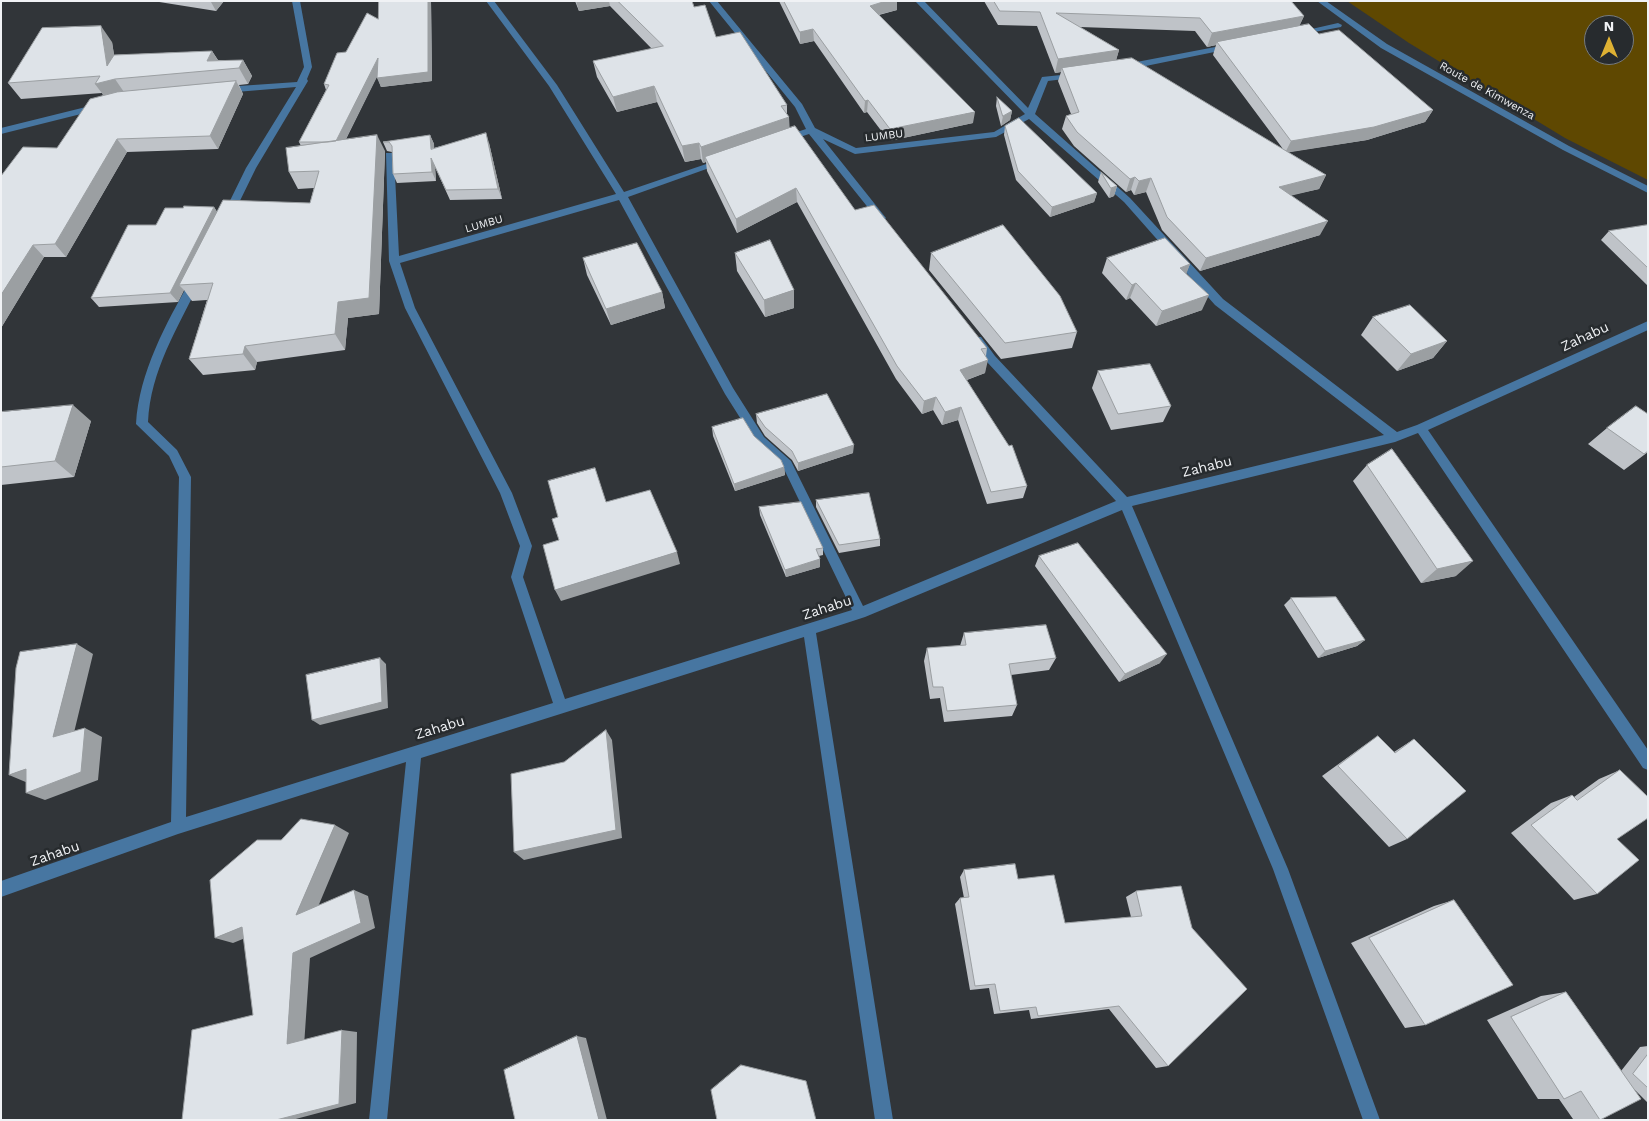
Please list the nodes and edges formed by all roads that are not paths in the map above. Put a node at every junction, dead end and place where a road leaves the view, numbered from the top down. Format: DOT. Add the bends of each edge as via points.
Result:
graph roads {
  1 [pos="296,1"];
  2 [pos="490,1"];
  3 [pos="714,1"];
  4 [pos="918,1"];
  5 [pos="1321,1"];
  6 [pos="1338,25"];
  7 [pos="1289,35"];
  8 [pos="1241,44"];
  9 [pos="1116,69"];
  10 [pos="1090,73"];
  11 [pos="300,84"];
  12 [pos="218,91"];
  13 [pos="107,105"];
  14 [pos="1030,115"];
  15 [pos="811,130"];
  16 [pos="1,131"];
  17 [pos="773,144"];
  18 [pos="389,154"];
  19 [pos="726,160"];
  20 [pos="1648,190"];
  21 [pos="622,196"];
  22 [pos="221,229"];
  23 [pos="890,230"];
  24 [pos="394,261"];
  25 [pos="199,273"];
  26 [pos="1648,324"];
  27 [pos="969,329"];
  28 [pos="1422,428"];
  29 [pos="1395,437"];
  30 [pos="1125,503"];
  31 [pos="860,613"];
  32 [pos="809,629"];
  33 [pos="561,706"];
  34 [pos="414,752"];
  35 [pos="1648,762"];
  36 [pos="178,827"];
  37 [pos="1,889"];
  38 [pos="378,1120"];
  39 [pos="884,1120"];
  40 [pos="1372,1120"];
  1 -- 11 [label="street" via="308,67"];
  2 -- 21 [label="street" via="553,85"];
  3 -- 15 [label="street" via="799,106"];
  4 -- 14 [label="street"];
  5 -- 20 [label="street, Route de Kimwenza" via="1384,46"];
  6 -- 7 [label="street"];
  8 -- 9 [label="street"];
  10 -- 14 [label="street" via="1045,79"];
  11 -- 12 [label="street"];
  11 -- 22 [label="street" via="304,81 251,168"];
  13 -- 16 [label="street"];
  14 -- 15 [label="street, LUMBU" via="996,134 855,151"];
  14 -- 29 [label="street" via="1127,200 1219,302"];
  15 -- 17 [label="street"];
  15 -- 23 [label="street"];
  18 -- 24 [label="street"];
  19 -- 21 [label="street, LUMBU"];
  21 -- 24 [label="street, LUMBU"];
  21 -- 31 [label="street" via="729,391 760,440 787,464"];
  24 -- 33 [label="street" via="410,308 506,493 526,546 517,577"];
  25 -- 36 [label="street" via="153,366 143,404 142,424 173,453 185,477"];
  26 -- 28 [label="street, Zahabu"];
  27 -- 30 [label="street" via="992,359"];
  28 -- 29 [label="street, Zahabu"];
  28 -- 35 [label="street"];
  29 -- 30 [label="street, Zahabu"];
  30 -- 31 [label="street, Zahabu"];
  30 -- 40 [label="street" via="1280,869"];
  31 -- 32 [label="street, Zahabu"];
  32 -- 33 [label="street, Zahabu"];
  32 -- 39 [label="street"];
  33 -- 34 [label="street, Zahabu"];
  34 -- 36 [label="street, Zahabu"];
  34 -- 38 [label="street"];
  36 -- 37 [label="street, Zahabu"];
}
